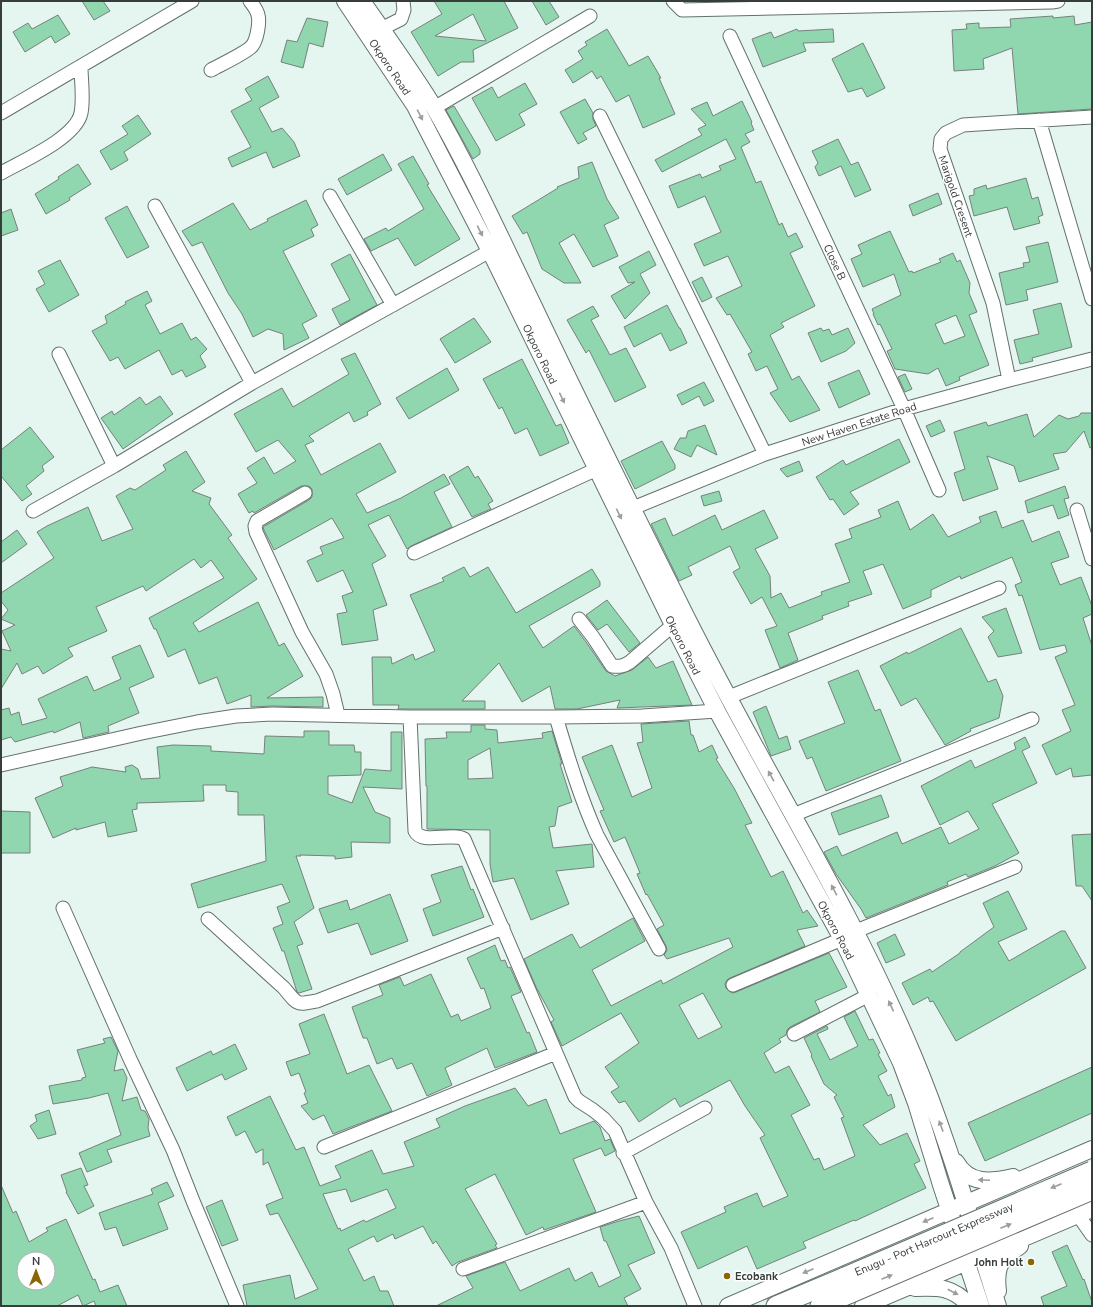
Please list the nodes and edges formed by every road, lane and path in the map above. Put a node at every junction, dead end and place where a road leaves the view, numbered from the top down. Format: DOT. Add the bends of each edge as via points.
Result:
graph roads {
  1 [pos="192,1"];
  2 [pos="345,1"];
  3 [pos="362,1"];
  4 [pos="403,1"];
  5 [pos="673,1"];
  6 [pos="1058,1"];
  7 [pos="255,3"];
  8 [pos="590,16"];
  9 [pos="381,28"];
  10 [pos="730,36"];
  11 [pos="81,66"];
  12 [pos="211,70"];
  13 [pos="434,108"];
  14 [pos="1,113"];
  15 [pos="600,116"];
  16 [pos="1092,117"];
  17 [pos="1040,120"];
  18 [pos="1,173"];
  19 [pos="330,196"];
  20 [pos="155,206"];
  21 [pos="490,251"];
  22 [pos="1092,299"];
  23 [pos="393,305"];
  24 [pos="59,354"];
  25 [pos="1092,359"];
  26 [pos="1009,380"];
  27 [pos="252,383"];
  28 [pos="904,409"];
  29 [pos="765,454"];
  30 [pos="114,466"];
  31 [pos="597,469"];
  32 [pos="939,490"];
  33 [pos="305,493"];
  34 [pos="633,508"];
  35 [pos="1077,510"];
  36 [pos="33,511"];
  37 [pos="414,553"];
  38 [pos="1092,559"];
  39 [pos="1000,588"];
  40 [pos="579,619"];
  41 [pos="673,625"];
  42 [pos="729,697"];
  43 [pos="717,711"];
  44 [pos="338,715"];
  45 [pos="410,717"];
  46 [pos="556,717"];
  47 [pos="1032,719"];
  48 [pos="1,765"];
  49 [pos="793,815"];
  50 [pos="1015,867"];
  51 [pos="63,908"];
  52 [pos="208,919"];
  53 [pos="503,928"];
  54 [pos="849,935"];
  55 [pos="659,949"];
  56 [pos="733,985"];
  57 [pos="869,994"];
  58 [pos="794,1034"];
  59 [pos="556,1053"];
  60 [pos="706,1108"];
  61 [pos="948,1145"];
  62 [pos="324,1146"];
  63 [pos="1092,1149"];
  64 [pos="623,1153"];
  65 [pos="1049,1168"];
  66 [pos="1092,1171"];
  67 [pos="1092,1190"];
  68 [pos="646,1202"];
  69 [pos="967,1203"];
  70 [pos="950,1210"];
  71 [pos="1085,1212"];
  72 [pos="1046,1229"];
  73 [pos="1092,1235"];
  74 [pos="982,1256"];
  75 [pos="967,1262"];
  76 [pos="463,1269"];
  77 [pos="904,1289"];
  78 [pos="853,1292"];
  79 [pos="237,1306"];
  80 [pos="695,1306"];
  81 [pos="728,1306"];
  82 [pos="776,1306"];
  83 [pos="820,1306"];
  84 [pos="970,1306"];
  85 [pos="981,1306"];
  86 [pos="999,1306"];
  1 -- 11 [label="street"];
  2 -- 21 [label="main road, Okporo Road, one-way" via="416,106"];
  3 -- 9 [label="main road, Okporo Road"];
  4 -- 9 [label="street" via="401,19"];
  5 -- 6 [label="street" via="682,10"];
  7 -- 12 [label="street" via="258,25 252,46"];
  8 -- 13 [label="street"];
  9 -- 13 [label="main road, Okporo Road"];
  10 -- 28 [label="street, Close B"];
  11 -- 14 [label="street"];
  11 -- 18 [label="street" via="81,114 72,128 60,140"];
  13 -- 34 [label="main road, Okporo Road"];
  15 -- 29 [label="street"];
  16 -- 17 [label="street, Marigold Cresent"];
  17 -- 22 [label="street"];
  17 -- 26 [label="street, Marigold Cresent" via="963,125 946,133 941,139 940,149 993,303"];
  19 -- 23 [label="street"];
  20 -- 27 [label="street"];
  21 -- 23 [label="street"];
  21 -- 31 [label="main road, Okporo Road, one-way"];
  23 -- 27 [label="street"];
  24 -- 30 [label="street"];
  25 -- 26 [label="street, New Haven Estate Road"];
  26 -- 28 [label="street, New Haven Estate Road"];
  27 -- 30 [label="street"];
  28 -- 29 [label="street, New Haven Estate Road"];
  28 -- 32 [label="street, Close B"];
  29 -- 34 [label="street, New Haven Estate Road"];
  30 -- 36 [label="street"];
  31 -- 37 [label="street"];
  31 -- 41 [label="main road, Okporo Road, one-way"];
  33 -- 44 [label="street" via="257,521 255,526 302,632 326,674 334,694"];
  34 -- 42 [label="main road, Okporo Road" via="681,607"];
  35 -- 38 [label="street"];
  39 -- 42 [label="street"];
  40 -- 41 [label="street" via="612,666 618,667 630,662"];
  41 -- 43 [label="main road, Okporo Road"];
  49 -- 42 [label="main road, Okporo Road, one-way"];
  43 -- 46 [label="street" via="642,716"];
  43 -- 54 [label="main road, Okporo Road"];
  44 -- 45 [label="street"];
  44 -- 48 [label="street" via="236,716 142,732"];
  45 -- 46 [label="street"];
  45 -- 53 [label="street" via="415,831 424,838 459,836 464,839"];
  46 -- 55 [label="street" via="572,770 597,835"];
  47 -- 49 [label="street"];
  54 -- 49 [label="main road, Okporo Road, one-way"];
  50 -- 54 [label="street"];
  51 -- 79 [label="street" via="173,1150"];
  52 -- 53 [label="street" via="301,1004 318,1001"];
  53 -- 59 [label="street"];
  54 -- 56 [label="street"];
  54 -- 57 [label="main road, Okporo Road"];
  61 -- 54 [label="main road, Okporo Road, one-way" via="914,1056"];
  57 -- 58 [label="street"];
  57 -- 70 [label="main road, Okporo Road" via="901,1063"];
  59 -- 62 [label="street"];
  59 -- 64 [label="street" via="575,1097 611,1127"];
  60 -- 64 [label="street"];
  65 -- 61 [label="main road, one-way" via="1005,1179 981,1181 970,1177 959,1166"];
  61 -- 69 [label="main road, Okporo Road"];
  63 -- 65 [label="main road"];
  64 -- 68 [label="street"];
  65 -- 69 [label="main road"];
  66 -- 78 [label="highway, Enugu - Port Harcourt Expressway, one-way, bridge"];
  78 -- 67 [label="highway, Enugu - Port Harcourt Expressway, one-way, bridge"];
  68 -- 76 [label="street"];
  68 -- 80 [label="street" via="671,1248"];
  69 -- 70 [label="main road"];
  69 -- 74 [label="main road, Okporo Road"];
  70 -- 75 [label="main road, Okporo Road"];
  70 -- 81 [label="main road, one-way"];
  71 -- 72 [label="main road"];
  71 -- 73 [label="street"];
  72 -- 74 [label="main road"];
  72 -- 86 [label="main road" via="1001,1261 997,1269"];
  74 -- 75 [label="main road"];
  74 -- 86 [label="main road, Okporo Road"];
  75 -- 77 [label="main road"];
  75 -- 85 [label="main road, Okporo Road"];
  77 -- 78 [label="main road"];
  77 -- 84 [label="main road, one-way" via="945,1288 955,1292"];
  78 -- 82 [label="highway, Enugu - Port Harcourt Expressway"];
  78 -- 83 [label="highway, Enugu - Port Harcourt Expressway"];
}
